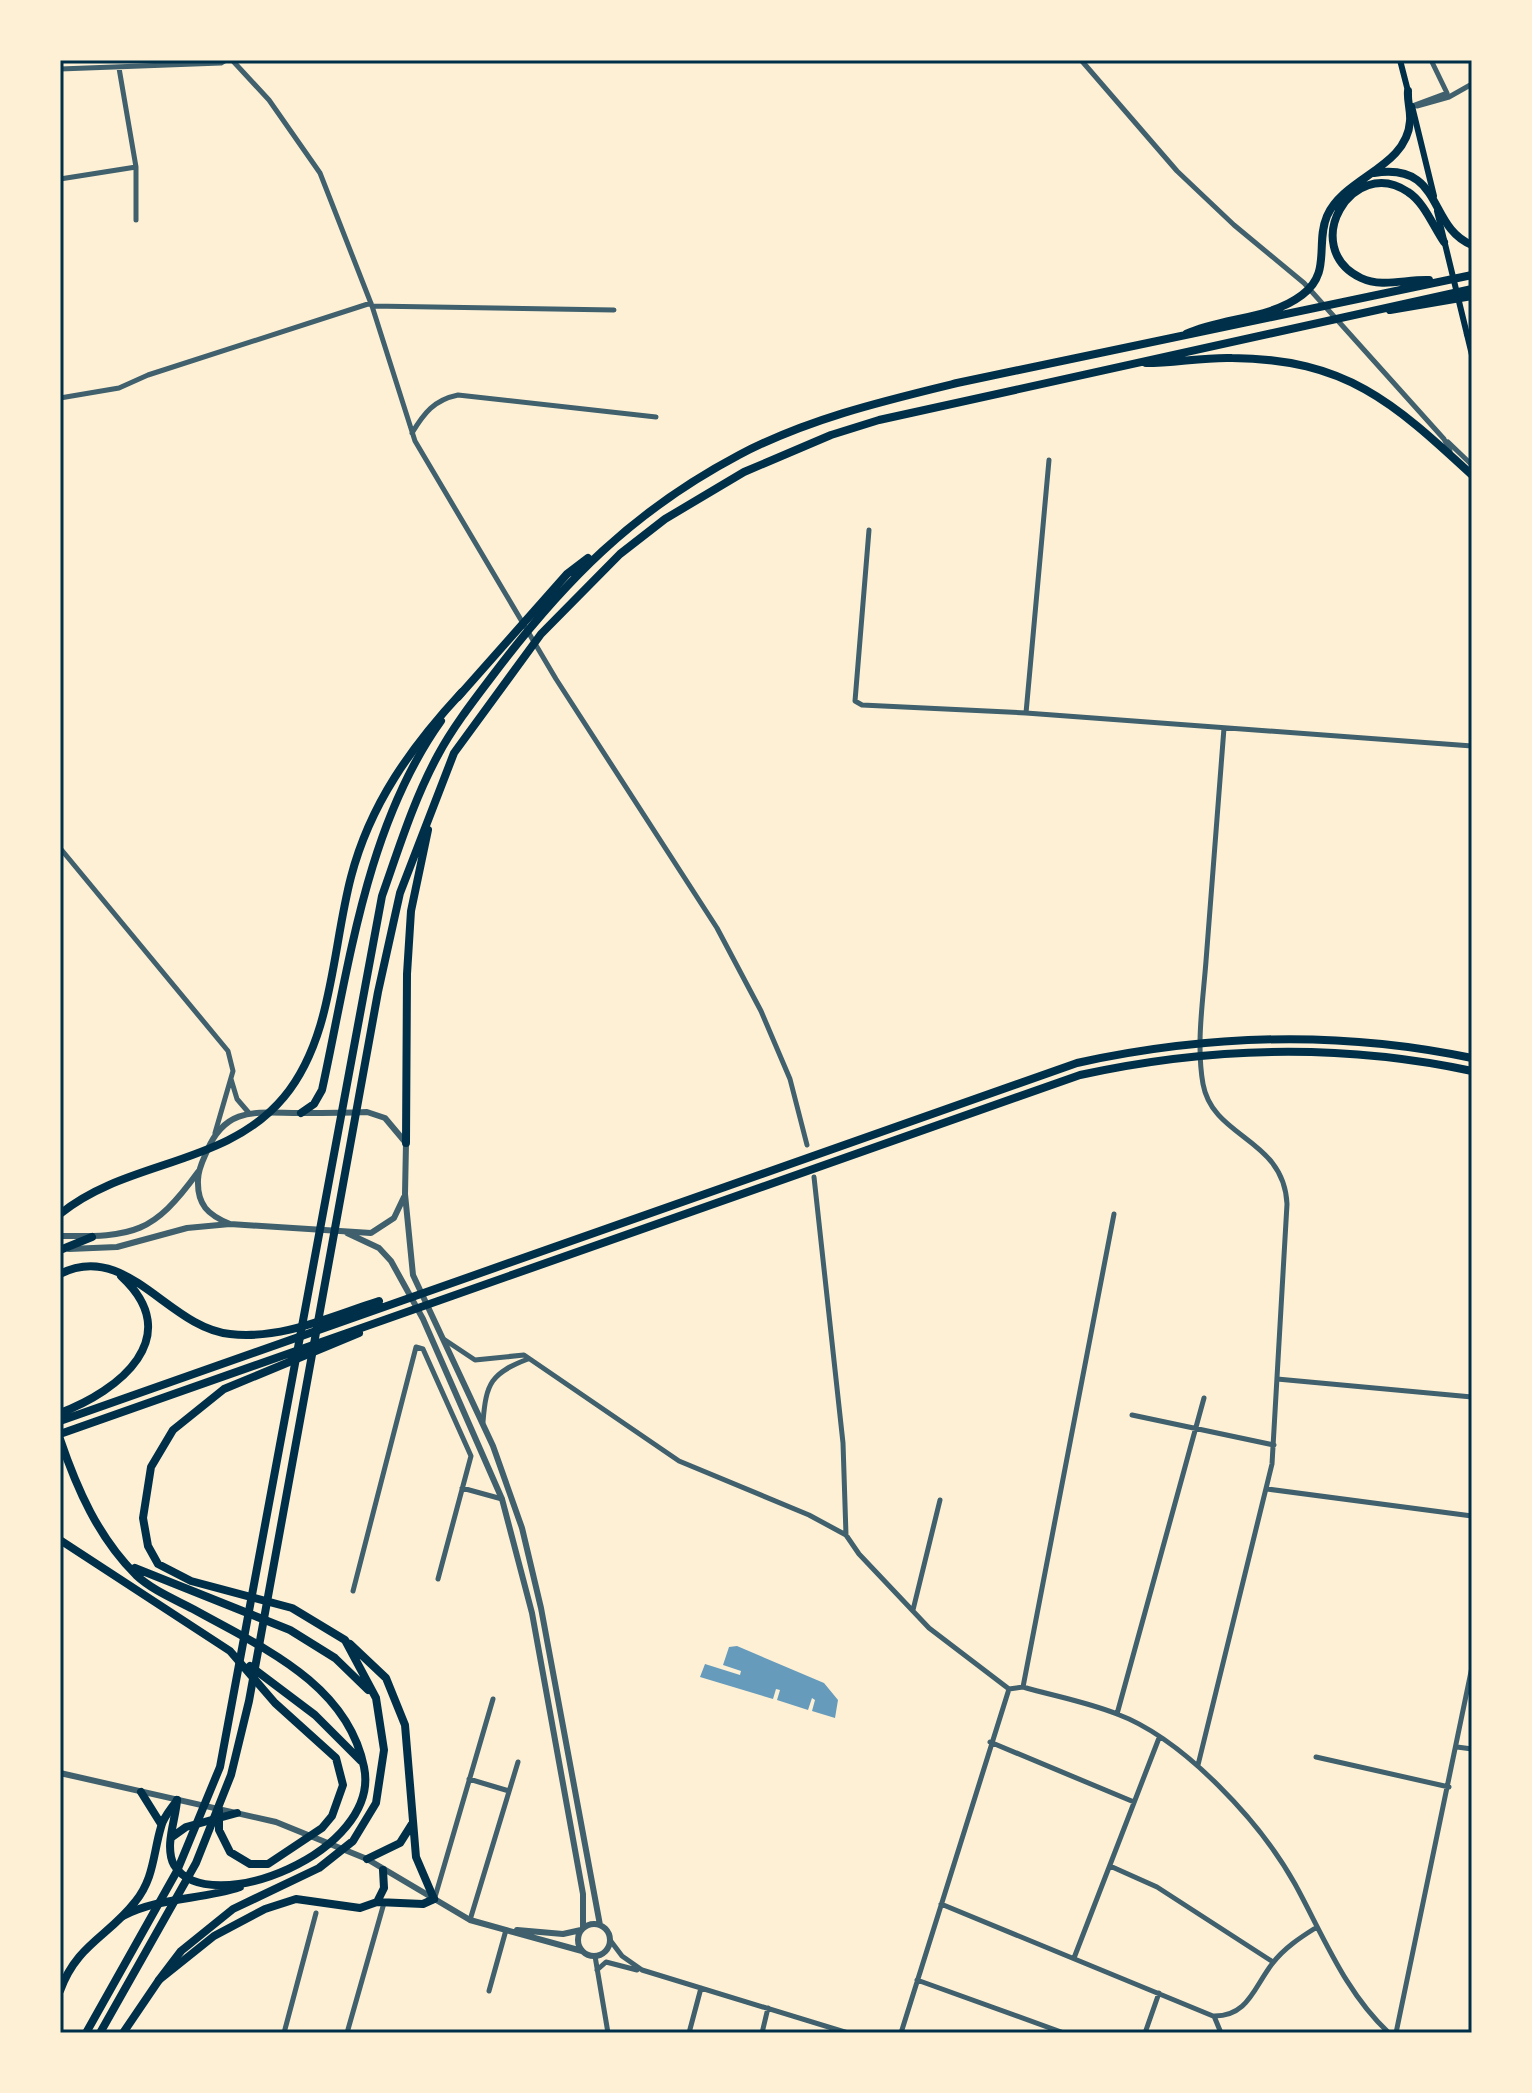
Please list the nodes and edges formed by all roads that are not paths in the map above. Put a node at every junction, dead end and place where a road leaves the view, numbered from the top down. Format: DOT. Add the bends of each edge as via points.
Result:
graph roads {
  1 [pos="226,60"];
  2 [pos="232,60"];
  3 [pos="1081,60"];
  4 [pos="1400,60"];
  5 [pos="1431,60"];
  6 [pos="119,68"];
  7 [pos="60,69"];
  8 [pos="1472,84"];
  9 [pos="1408,91"];
  10 [pos="1412,106"];
  11 [pos="136,167"];
  12 [pos="1369,174"];
  13 [pos="60,179"];
  14 [pos="1433,195"];
  15 [pos="136,220"];
  16 [pos="1444,242"];
  17 [pos="1472,245"];
  18 [pos="1472,275"];
  19 [pos="1441,282"];
  20 [pos="1472,289"];
  21 [pos="1472,296"];
  22 [pos="1440,299"];
  23 [pos="372,304"];
  24 [pos="614,310"];
  25 [pos="1470,337"];
  26 [pos="1169,341"];
  27 [pos="1472,355"];
  28 [pos="1125,363"];
  29 [pos="60,398"];
  30 [pos="656,417"];
  31 [pos="412,433"];
  32 [pos="1444,439"];
  33 [pos="1452,457"];
  34 [pos="1049,460"];
  35 [pos="1472,465"];
  36 [pos="1472,475"];
  37 [pos="869,530"];
  38 [pos="520,635"];
  39 [pos="462,692"];
  40 [pos="1026,713"];
  41 [pos="1224,728"];
  42 [pos="1472,746"];
  43 [pos="433,803"];
  44 [pos="60,848"];
  45 [pos="1472,1058"];
  46 [pos="1472,1071"];
  47 [pos="231,1079"];
  48 [pos="249,1113"];
  49 [pos="301,1113"];
  50 [pos="215,1133"];
  51 [pos="406,1143"];
  52 [pos="807,1145"];
  53 [pos="198,1172"];
  54 [pos="814,1177"];
  55 [pos="405,1194"];
  56 [pos="60,1214"];
  57 [pos="1114,1214"];
  58 [pos="230,1224"];
  59 [pos="347,1233"];
  60 [pos="60,1236"];
  61 [pos="92,1237"];
  62 [pos="61,1249"];
  63 [pos="111,1269"];
  64 [pos="60,1274"];
  65 [pos="396,1298"];
  66 [pos="401,1314"];
  67 [pos="440,1334"];
  68 [pos="529,1359"];
  69 [pos="1277,1379"];
  70 [pos="1472,1397"];
  71 [pos="1204,1398"];
  72 [pos="60,1413"];
  73 [pos="1132,1415"];
  74 [pos="60,1421"];
  75 [pos="483,1423"];
  76 [pos="1194,1428"];
  77 [pos="60,1436"];
  78 [pos="1274,1445"];
  79 [pos="462,1488"];
  80 [pos="1267,1489"];
  81 [pos="502,1499"];
  82 [pos="940,1500"];
  83 [pos="1472,1516"];
  84 [pos="846,1535"];
  85 [pos="60,1540"];
  86 [pos="127,1563"];
  87 [pos="438,1579"];
  88 [pos="353,1591"];
  89 [pos="913,1610"];
  90 [pos="345,1640"];
  91 [pos="230,1651"];
  92 [pos="1472,1667"];
  93 [pos="1023,1687"];
  94 [pos="1009,1689"];
  95 [pos="376,1698"];
  96 [pos="493,1699"];
  97 [pos="1117,1714"];
  98 [pos="1159,1738"];
  99 [pos="990,1742"];
  100 [pos="1457,1747"];
  101 [pos="1472,1749"];
  102 [pos="1316,1757"];
  103 [pos="518,1762"];
  104 [pos="364,1764"];
  105 [pos="1198,1765"];
  106 [pos="60,1773"];
  107 [pos="469,1779"];
  108 [pos="1449,1787"];
  109 [pos="509,1791"];
  110 [pos="141,1792"];
  111 [pos="177,1800"];
  112 [pos="1134,1802"];
  113 [pos="219,1810"];
  114 [pos="237,1813"];
  115 [pos="415,1816"];
  116 [pos="161,1824"];
  117 [pos="171,1838"];
  118 [pos="367,1859"];
  119 [pos="1110,1866"];
  120 [pos="383,1870"];
  121 [pos="245,1885"];
  122 [pos="434,1899"];
  123 [pos="381,1902"];
  124 [pos="941,1904"];
  125 [pos="316,1913"];
  126 [pos="123,1916"];
  127 [pos="470,1920"];
  128 [pos="600,1925"];
  129 [pos="1317,1927"];
  130 [pos="582,1928"];
  131 [pos="509,1930"];
  132 [pos="610,1940"];
  133 [pos="582,1951"];
  134 [pos="595,1956"];
  135 [pos="1074,1958"];
  136 [pos="1273,1962"];
  137 [pos="597,1970"];
  138 [pos="642,1970"];
  139 [pos="159,1980"];
  140 [pos="917,1980"];
  141 [pos="701,1987"];
  142 [pos="60,1991"];
  143 [pos="489,1991"];
  144 [pos="1159,1993"];
  145 [pos="768,2008"];
  146 [pos="1213,2016"];
  147 [pos="86,2033"];
  148 [pos="100,2033"];
  149 [pos="123,2033"];
  150 [pos="284,2033"];
  151 [pos="347,2033"];
  152 [pos="608,2033"];
  153 [pos="689,2033"];
  154 [pos="762,2033"];
  155 [pos="846,2033"];
  156 [pos="901,2033"];
  157 [pos="1064,2033"];
  158 [pos="1145,2033"];
  159 [pos="1221,2033"];
  160 [pos="1389,2033"];
  161 [pos="1396,2033"];
  1 -- 6 [label="street"];
  2 -- 23 [label="street" via="286,121 320,173"];
  3 -- 32 [label="street" via="1177,171 1304,283"];
  4 -- 9 [label="main road"];
  5 -- 10 [label="street" via="1447,93"];
  6 -- 7 [label="street"];
  6 -- 11 [label="street"];
  8 -- 10 [label="street" via="1449,97"];
  9 -- 10 [label="main road"];
  9 -- 12 [label="highway" via="1410,121 1403,144"];
  10 -- 14 [label="main road"];
  11 -- 13 [label="street"];
  11 -- 15 [label="street"];
  12 -- 14 [label="highway" via="1406,173"];
  12 -- 26 [label="highway" via="1347,189 1325,220 1324,259 1316,282 1302,296"];
  14 -- 16 [label="main road"];
  14 -- 17 [label="highway" via="1455,233"];
  16 -- 19 [label="highway" via="1419,203 1401,188 1369,185 1347,199 1334,217 1338,255 1354,274 1377,283"];
  16 -- 25 [label="main road"];
  18 -- 19 [label="highway"];
  19 -- 26 [label="highway"];
  20 -- 22 [label="highway"];
  21 -- 22 [label="highway"];
  22 -- 28 [label="highway"];
  23 -- 24 [label="street"];
  23 -- 29 [label="street" via="119,388"];
  23 -- 31 [label="street"];
  25 -- 27 [label="main road"];
  26 -- 38 [label="highway" via="957,383 829,417 739,455 658,505 567,574"];
  28 -- 33 [label="highway" via="1264,359 1322,369 1377,394"];
  28 -- 43 [label="highway" via="831,435 744,472 665,519 620,554 541,634 454,753"];
  30 -- 31 [label="street" via="458,395 431,406"];
  31 -- 52 [label="street" via="549,667 717,928 790,1079"];
  32 -- 33 [label="street"];
  32 -- 35 [label="street"];
  33 -- 36 [label="highway"];
  34 -- 40 [label="street"];
  37 -- 40 [label="street" via="855,701"];
  38 -- 39 [label="highway"];
  38 -- 147 [label="highway" via="438,753 382,896 220,1767 177,1871"];
  39 -- 49 [label="highway" via="416,761 388,825 363,899 322,1090"];
  39 -- 56 [label="highway" via="408,756 371,820 351,878 316,1040 284,1097 227,1142 102,1189"];
  40 -- 41 [label="street"];
  41 -- 42 [label="street"];
  41 -- 69 [label="street" via="1201,1032 1203,1085 1220,1115 1284,1177"];
  43 -- 51 [label="highway" via="411,911"];
  43 -- 113 [label="highway" via="400,893 378,992 249,1701"];
  44 -- 47 [label="street" via="224,1045 233,1064"];
  45 -- 65 [label="highway" via="1383,1043 1294,1037 1128,1052 1027,1078"];
  46 -- 66 [label="highway" via="1382,1055 1294,1050 1130,1064 1031,1090"];
  47 -- 48 [label="street" via="237,1099"];
  47 -- 50 [label="street"];
  48 -- 49 [label="street"];
  48 -- 50 [label="street" via="228,1120"];
  49 -- 51 [label="street" via="367,1112 385,1118"];
  50 -- 53 [label="street"];
  51 -- 55 [label="street"];
  53 -- 58 [label="street" via="203,1207"];
  53 -- 61 [label="street" via="176,1203 152,1222 119,1236"];
  54 -- 84 [label="street" via="839,1396"];
  55 -- 59 [label="street" via="387,1226 371,1233"];
  55 -- 67 [label="street" via="413,1275"];
  57 -- 93 [label="street"];
  58 -- 59 [label="street"];
  58 -- 62 [label="street" via="187,1228 117,1247"];
  59 -- 81 [label="street" via="379,1248 391,1261 423,1319"];
  60 -- 61 [label="street"];
  61 -- 62 [label="highway"];
  63 -- 64 [label="highway" via="81,1267"];
  63 -- 65 [label="highway" via="134,1279 187,1320 228,1334 278,1333"];
  63 -- 72 [label="highway" via="129,1284 145,1311 143,1350 114,1386"];
  65 -- 74 [label="highway"];
  66 -- 77 [label="highway"];
  66 -- 90 [label="highway" via="257,1373 205,1402 164,1441 145,1491 148,1546 166,1571 292,1608"];
  67 -- 68 [label="street" via="475,1360 517,1353"];
  67 -- 75 [label="street"];
  68 -- 75 [label="street" via="495,1377 485,1396"];
  68 -- 84 [label="street" via="679,1461"];
  69 -- 70 [label="street"];
  69 -- 78 [label="street"];
  71 -- 76 [label="street"];
  73 -- 76 [label="street"];
  75 -- 128 [label="street" via="533,1575"];
  76 -- 78 [label="street"];
  76 -- 97 [label="street"];
  77 -- 86 [label="highway" via="95,1521"];
  78 -- 80 [label="street"];
  79 -- 81 [label="street"];
  79 -- 87 [label="street"];
  79 -- 88 [label="street" via="471,1456 420,1346 413,1351"];
  80 -- 83 [label="street"];
  80 -- 105 [label="street"];
  81 -- 130 [label="street" via="532,1611 583,1894"];
  82 -- 89 [label="street"];
  84 -- 89 [label="street"];
  85 -- 91 [label="highway"];
  86 -- 95 [label="highway" via="290,1630 335,1658"];
  86 -- 104 [label="highway" via="156,1589 295,1669 330,1696"];
  89 -- 94 [label="street"];
  90 -- 95 [label="highway"];
  90 -- 115 [label="highway" via="386,1678 396,1701 405,1725"];
  91 -- 104 [label="highway" via="315,1715"];
  91 -- 113 [label="highway" via="288,1716 328,1748 343,1785 322,1828 277,1859 250,1864 230,1852 219,1830"];
  92 -- 100 [label="street"];
  93 -- 94 [label="street"];
  93 -- 97 [label="street"];
  94 -- 99 [label="street"];
  95 -- 139 [label="highway" via="384,1766 369,1818 353,1841 331,1860 233,1909 181,1951"];
  96 -- 107 [label="street"];
  97 -- 98 [label="street"];
  98 -- 105 [label="street"];
  98 -- 112 [label="street"];
  99 -- 112 [label="street"];
  99 -- 124 [label="street"];
  100 -- 101 [label="street"];
  100 -- 108 [label="street"];
  102 -- 108 [label="street"];
  103 -- 109 [label="street"];
  104 -- 121 [label="highway" via="366,1790 341,1835 315,1855"];
  105 -- 129 [label="street" via="1282,1862"];
  106 -- 110 [label="street"];
  107 -- 109 [label="street"];
  107 -- 122 [label="street"];
  108 -- 161 [label="street"];
  109 -- 127 [label="street"];
  110 -- 111 [label="street"];
  110 -- 116 [label="highway"];
  111 -- 114 [label="street"];
  111 -- 116 [label="highway"];
  111 -- 117 [label="highway"];
  112 -- 119 [label="street"];
  113 -- 148 [label="highway" via="196,1863"];
  114 -- 117 [label="highway" via="186,1827"];
  114 -- 118 [label="street" via="276,1822"];
  115 -- 118 [label="highway" via="400,1843"];
  115 -- 122 [label="highway" via="416,1857"];
  116 -- 126 [label="highway" via="152,1871"];
  117 -- 121 [label="highway" via="174,1864 185,1875"];
  118 -- 120 [label="street"];
  119 -- 135 [label="street"];
  119 -- 136 [label="street" via="1157,1887"];
  120 -- 122 [label="street"];
  120 -- 123 [label="highway"];
  121 -- 126 [label="highway"];
  122 -- 123 [label="highway" via="423,1904"];
  122 -- 127 [label="street"];
  123 -- 139 [label="highway" via="360,1908 307,1898 284,1901 214,1936"];
  123 -- 151 [label="street"];
  124 -- 135 [label="street"];
  124 -- 140 [label="street"];
  125 -- 150 [label="street"];
  126 -- 142 [label="highway" via="93,1939"];
  127 -- 131 [label="street"];
  128 -- 130 [label="street"];
  128 -- 132 [label="street"];
  129 -- 136 [label="street"];
  129 -- 160 [label="street" via="1358,2001"];
  130 -- 131 [label="street" via="563,1934"];
  130 -- 133 [label="street"];
  131 -- 133 [label="street"];
  131 -- 143 [label="street"];
  132 -- 134 [label="street" via="606,1951"];
  132 -- 138 [label="street"];
  133 -- 134 [label="street"];
  134 -- 137 [label="street"];
  135 -- 144 [label="street"];
  136 -- 146 [label="street" via="1245,2006"];
  137 -- 138 [label="street" via="606,1962"];
  137 -- 152 [label="street"];
  138 -- 141 [label="street"];
  139 -- 149 [label="highway"];
  140 -- 156 [label="street"];
  140 -- 157 [label="street"];
  141 -- 145 [label="street"];
  141 -- 153 [label="street"];
  144 -- 146 [label="street"];
  144 -- 158 [label="street"];
  145 -- 154 [label="street"];
  145 -- 155 [label="street"];
  146 -- 159 [label="street"];
}
